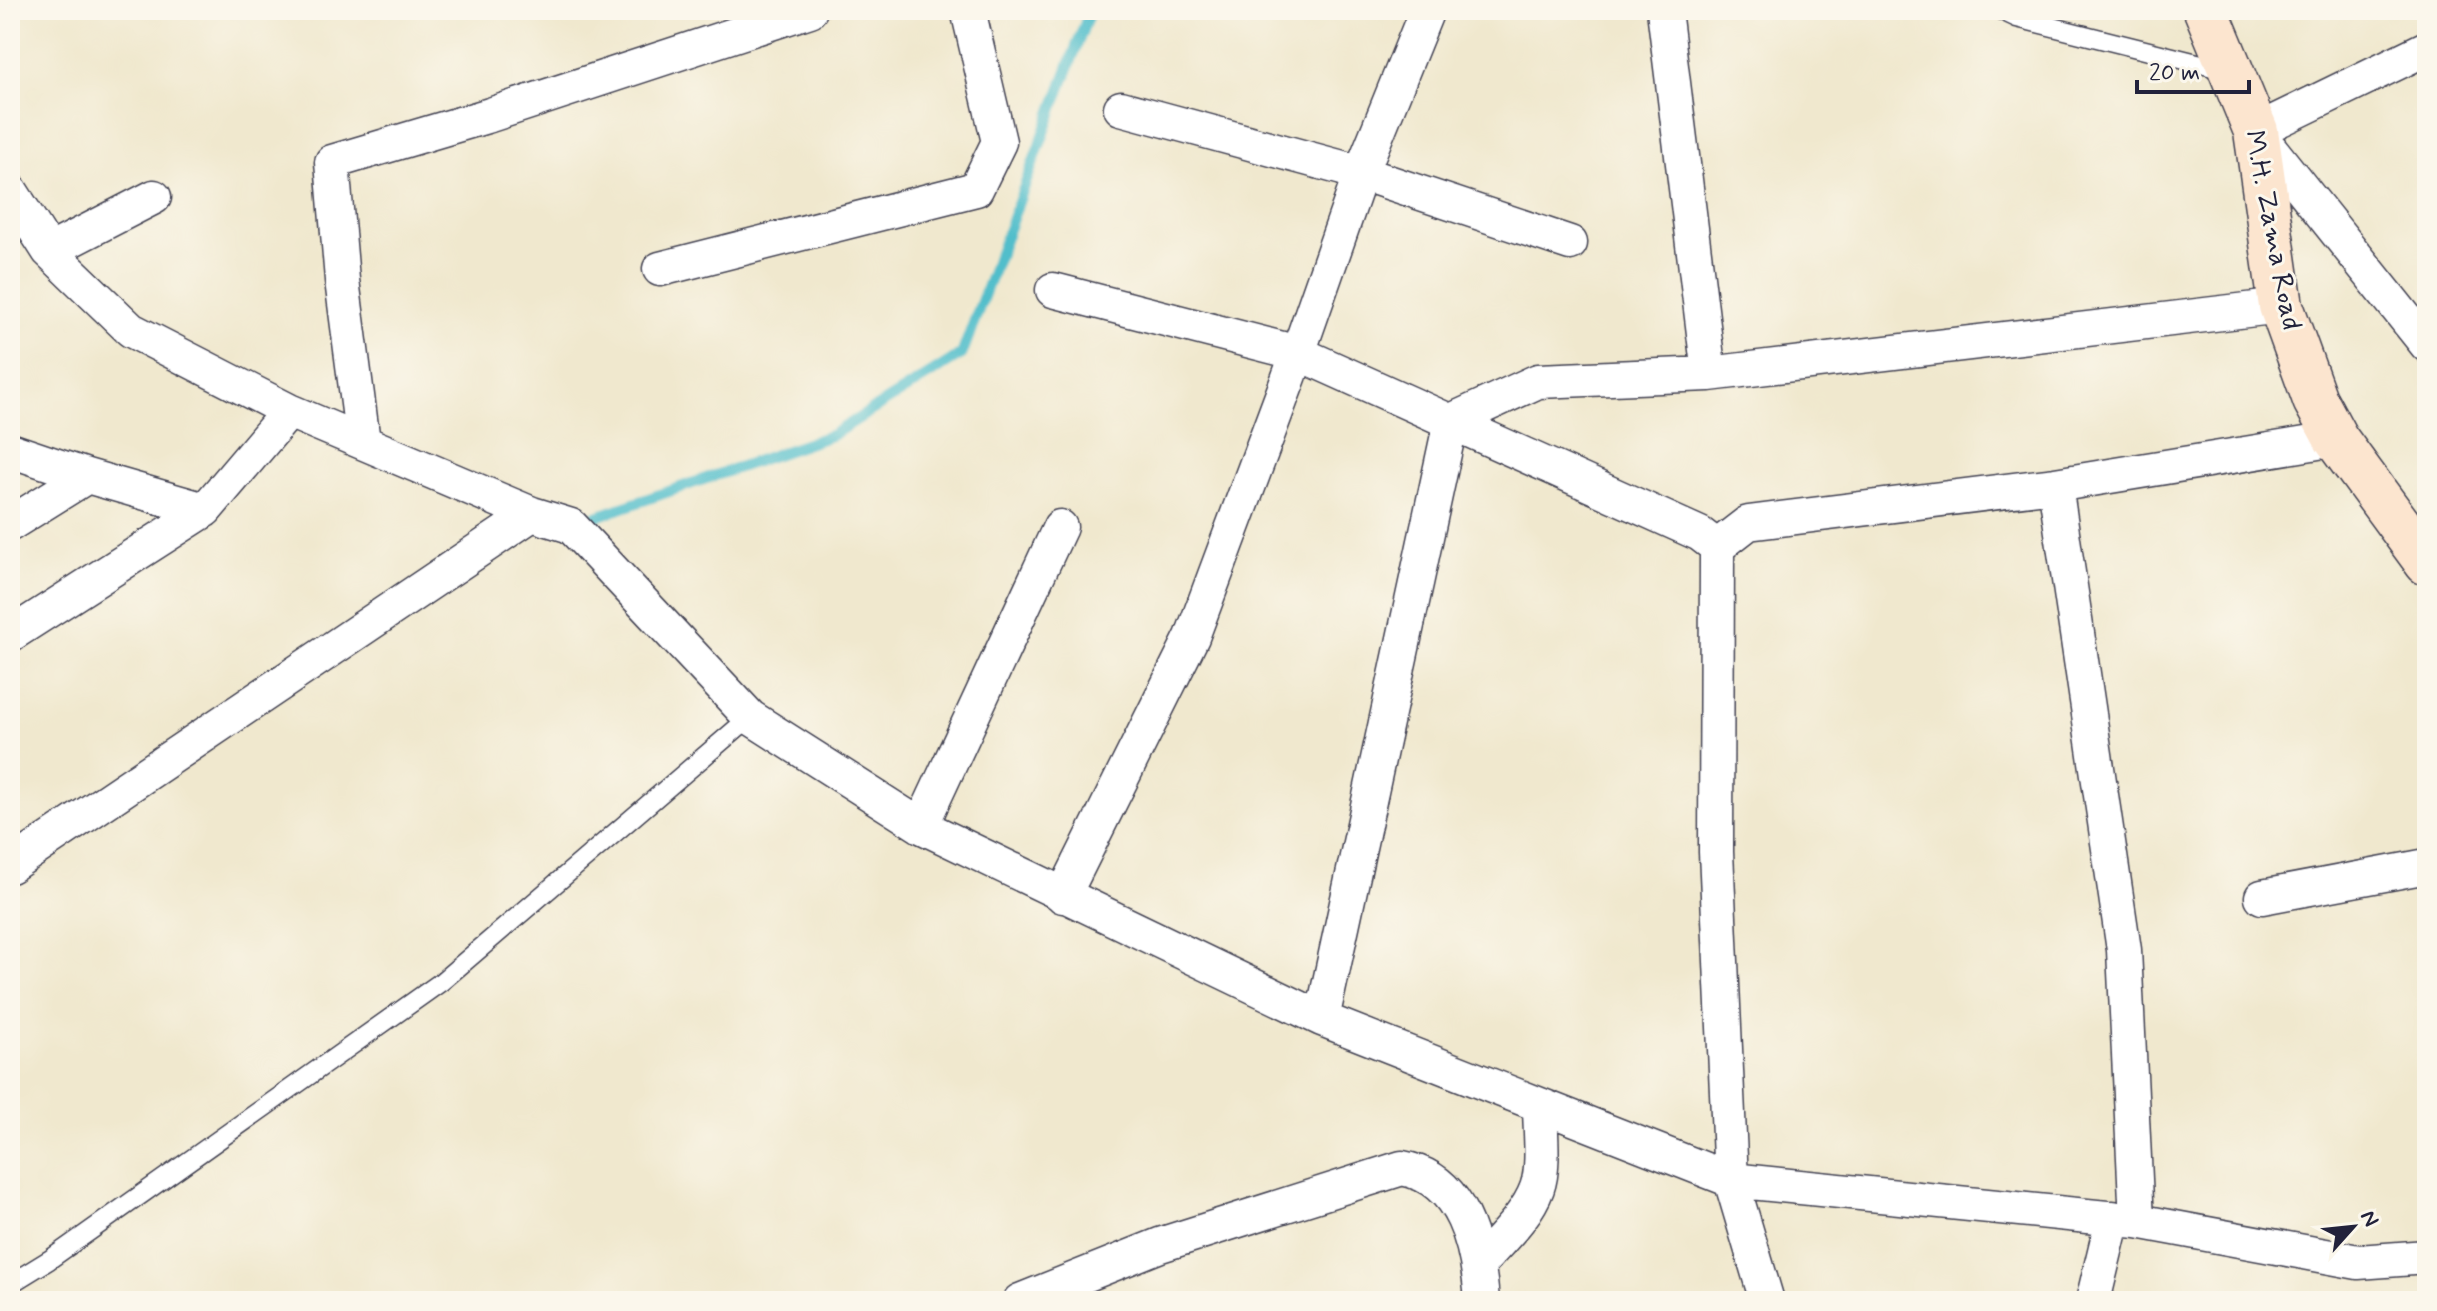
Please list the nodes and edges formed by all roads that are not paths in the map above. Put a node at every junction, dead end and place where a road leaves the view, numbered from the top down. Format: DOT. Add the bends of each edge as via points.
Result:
graph roads {
  1 [pos="810,10"];
  2 [pos="968,10"];
  3 [pos="1427,10"];
  4 [pos="1664,10"];
  5 [pos="2000,10"];
  6 [pos="2206,10"];
  7 [pos="2427,48"];
  8 [pos="2231,72"];
  9 [pos="1121,108"];
  10 [pos="2256,131"];
  11 [pos="1361,173"];
  12 [pos="10,190"];
  13 [pos="154,197"];
  14 [pos="1570,243"];
  15 [pos="49,251"];
  16 [pos="660,269"];
  17 [pos="1053,290"];
  18 [pos="2281,306"];
  19 [pos="2427,345"];
  20 [pos="1298,353"];
  21 [pos="1709,374"];
  22 [pos="289,411"];
  23 [pos="1451,421"];
  24 [pos="2336,439"];
  25 [pos="363,442"];
  26 [pos="10,450"];
  27 [pos="87,476"];
  28 [pos="2055,485"];
  29 [pos="205,510"];
  30 [pos="532,514"];
  31 [pos="10,524"];
  32 [pos="1060,527"];
  33 [pos="1717,547"];
  34 [pos="2427,563"];
  35 [pos="10,635"];
  36 [pos="750,717"];
  37 [pos="921,826"];
  38 [pos="10,866"];
  39 [pos="2427,866"];
  40 [pos="1063,896"];
  41 [pos="2262,897"];
  42 [pos="1322,1019"];
  43 [pos="1540,1105"];
  44 [pos="1731,1180"];
  45 [pos="2125,1220"];
  46 [pos="2427,1257"];
  47 [pos="1479,1264"];
  48 [pos="10,1284"];
  49 [pos="1027,1299"];
  50 [pos="1482,1301"];
  51 [pos="1767,1301"];
  52 [pos="2093,1301"];
  1 -- 25 [label="street" via="332,162"];
  2 -- 16 [label="street" via="999,142 976,189"];
  3 -- 11 [label="street"];
  4 -- 21 [label="street"];
  5 -- 8 [label="lane"];
  6 -- 8 [label="main road, M.H. Zama Road"];
  7 -- 10 [label="street"];
  8 -- 10 [label="main road, M.H. Zama Road"];
  9 -- 11 [label="street"];
  10 -- 18 [label="main road, M.H. Zama Road"];
  10 -- 19 [label="street"];
  11 -- 14 [label="street"];
  11 -- 20 [label="street"];
  12 -- 15 [label="street"];
  13 -- 15 [label="street"];
  15 -- 22 [label="street" via="131,330"];
  17 -- 20 [label="street"];
  18 -- 21 [label="street"];
  18 -- 24 [label="main road, M.H. Zama Road" via="2315,400"];
  20 -- 23 [label="street"];
  20 -- 40 [label="street" via="1192,637"];
  21 -- 23 [label="street" via="1538,381"];
  22 -- 25 [label="street"];
  22 -- 29 [label="street"];
  23 -- 33 [label="street" via="1700,534"];
  23 -- 42 [label="street"];
  24 -- 28 [label="street"];
  24 -- 34 [label="main road, M.H. Zama Road"];
  25 -- 30 [label="street"];
  26 -- 27 [label="street"];
  27 -- 29 [label="street"];
  27 -- 31 [label="street"];
  28 -- 33 [label="street" via="1748,523"];
  28 -- 45 [label="street" via="2124,950"];
  29 -- 35 [label="street"];
  30 -- 36 [label="street" via="571,526"];
  30 -- 38 [label="street"];
  32 -- 37 [label="street"];
  33 -- 44 [label="street" via="1716,852"];
  36 -- 37 [label="street"];
  36 -- 48 [label="lane" via="441,982"];
  37 -- 40 [label="street"];
  39 -- 41 [label="street"];
  40 -- 42 [label="street"];
  42 -- 43 [label="street"];
  43 -- 44 [label="street"];
  43 -- 47 [label="street" via="1537,1188"];
  44 -- 45 [label="street"];
  44 -- 51 [label="street"];
  45 -- 46 [label="street" via="2358,1262"];
  45 -- 52 [label="street"];
  47 -- 49 [label="street" via="1448,1193 1434,1179 1402,1168 1160,1245"];
  47 -- 50 [label="street"];
}
